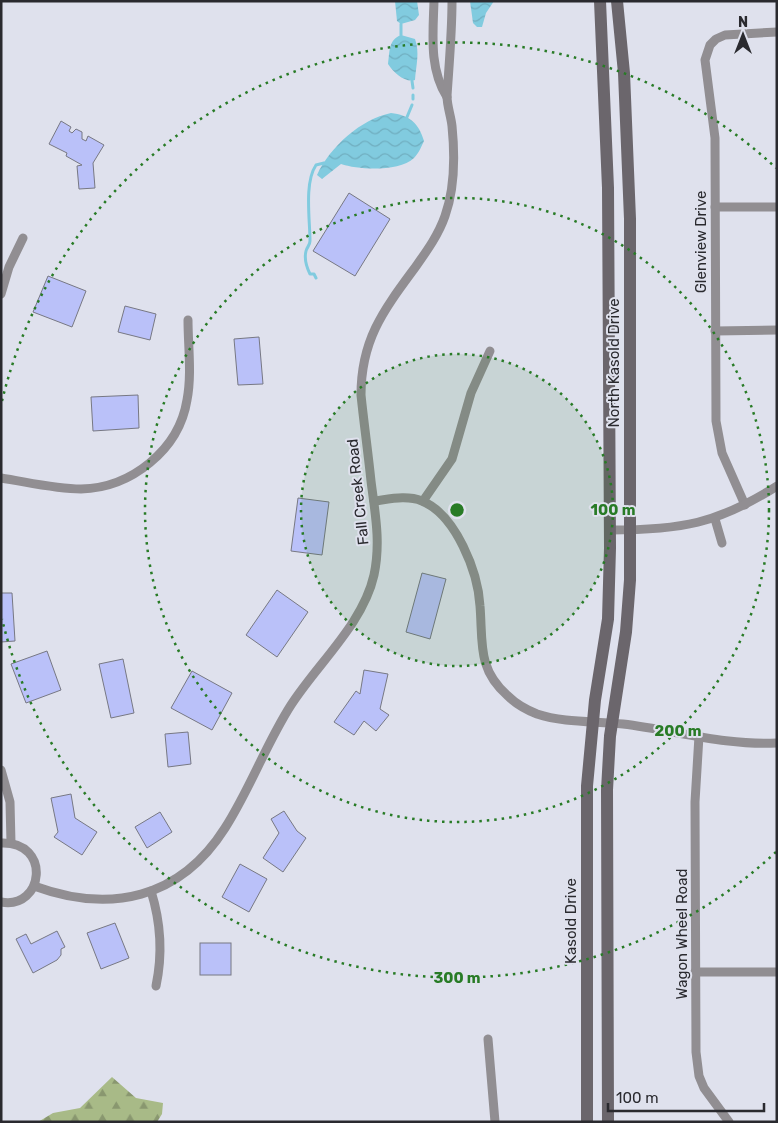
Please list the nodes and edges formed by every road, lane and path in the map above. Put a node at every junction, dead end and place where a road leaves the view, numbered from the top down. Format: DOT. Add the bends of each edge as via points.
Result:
graph roads {
  1 [pos="434,1"];
  2 [pos="452,1"];
  3 [pos="600,1"];
  4 [pos="617,1"];
  5 [pos="777,32"];
  6 [pos="447,97"];
  7 [pos="777,206"];
  8 [pos="715,208"];
  9 [pos="23,238"];
  10 [pos="1,294"];
  11 [pos="188,320"];
  12 [pos="777,330"];
  13 [pos="715,331"];
  14 [pos="490,351"];
  15 [pos="1,478"];
  16 [pos="777,486"];
  17 [pos="374,501"];
  18 [pos="423,501"];
  19 [pos="745,505"];
  20 [pos="715,519"];
  21 [pos="610,530"];
  22 [pos="631,530"];
  23 [pos="722,543"];
  24 [pos="593,721"];
  25 [pos="612,723"];
  26 [pos="699,736"];
  27 [pos="777,743"];
  28 [pos="1,770"];
  29 [pos="11,842"];
  30 [pos="1,843"];
  31 [pos="34,886"];
  32 [pos="151,891"];
  33 [pos="1,902"];
  34 [pos="696,972"];
  35 [pos="777,972"];
  36 [pos="156,986"];
  37 [pos="488,1039"];
  38 [pos="730,1121"];
  39 [pos="495,1122"];
  40 [pos="587,1122"];
  41 [pos="608,1122"];
  1 -- 6 [label="street, Fall Creek Road" via="435,65 438,83"];
  2 -- 6 [label="street, Fall Creek Road"];
  3 -- 21 [label="main road, North Kasold Drive" via="608,188"];
  4 -- 22 [label="main road, North Kasold Drive" via="624,73 630,219"];
  5 -- 8 [label="street, Glenview Drive" via="725,34 716,39 707,52 706,72 715,138"];
  6 -- 17 [label="street, Fall Creek Road" via="452,127 453,176 445,216 431,246 378,321 364,358 360,395"];
  7 -- 8 [label="street"];
  8 -- 13 [label="street, Glenview Drive"];
  9 -- 10 [label="street"];
  11 -- 15 [label="street" via="187,402 176,431 155,459 128,478 93,488 65,488"];
  12 -- 13 [label="street"];
  13 -- 19 [label="street, Glenview Drive" via="718,438 728,471"];
  14 -- 18 [label="street" via="471,393 452,459"];
  16 -- 19 [label="street"];
  17 -- 18 [label="street" via="401,498"];
  17 -- 32 [label="street, Fall Creek Road" via="379,543 373,577 356,616 292,704 215,842 184,874"];
  18 -- 24 [label="street" via="434,507 454,530 472,565 480,606 480,642 497,685 522,707 536,713"];
  19 -- 20 [label="street"];
  20 -- 22 [label="street" via="666,529"];
  20 -- 23 [label="street"];
  21 -- 22 [label="street"];
  21 -- 24 [label="main road, North Kasold Drive" via="608,620"];
  22 -- 25 [label="main road, North Kasold Drive" via="629,603"];
  24 -- 25 [label="street"];
  24 -- 40 [label="main road, Kasold Drive" via="587,806"];
  25 -- 26 [label="street"];
  25 -- 41 [label="main road" via="607,790"];
  26 -- 27 [label="street"];
  26 -- 34 [label="street, Wagon Wheel Road" via="695,784"];
  28 -- 29 [label="street" via="10,802"];
  29 -- 30 [label="street"];
  29 -- 31 [label="street" via="28,851 34,859 37,868"];
  31 -- 32 [label="street, Fall Creek Road" via="71,898 89,900 124,899"];
  31 -- 33 [label="street" via="22,899"];
  32 -- 36 [label="street" via="160,925"];
  34 -- 35 [label="street"];
  34 -- 38 [label="street, Wagon Wheel Road" via="699,1076 711,1100"];
  37 -- 39 [label="street"];
}
